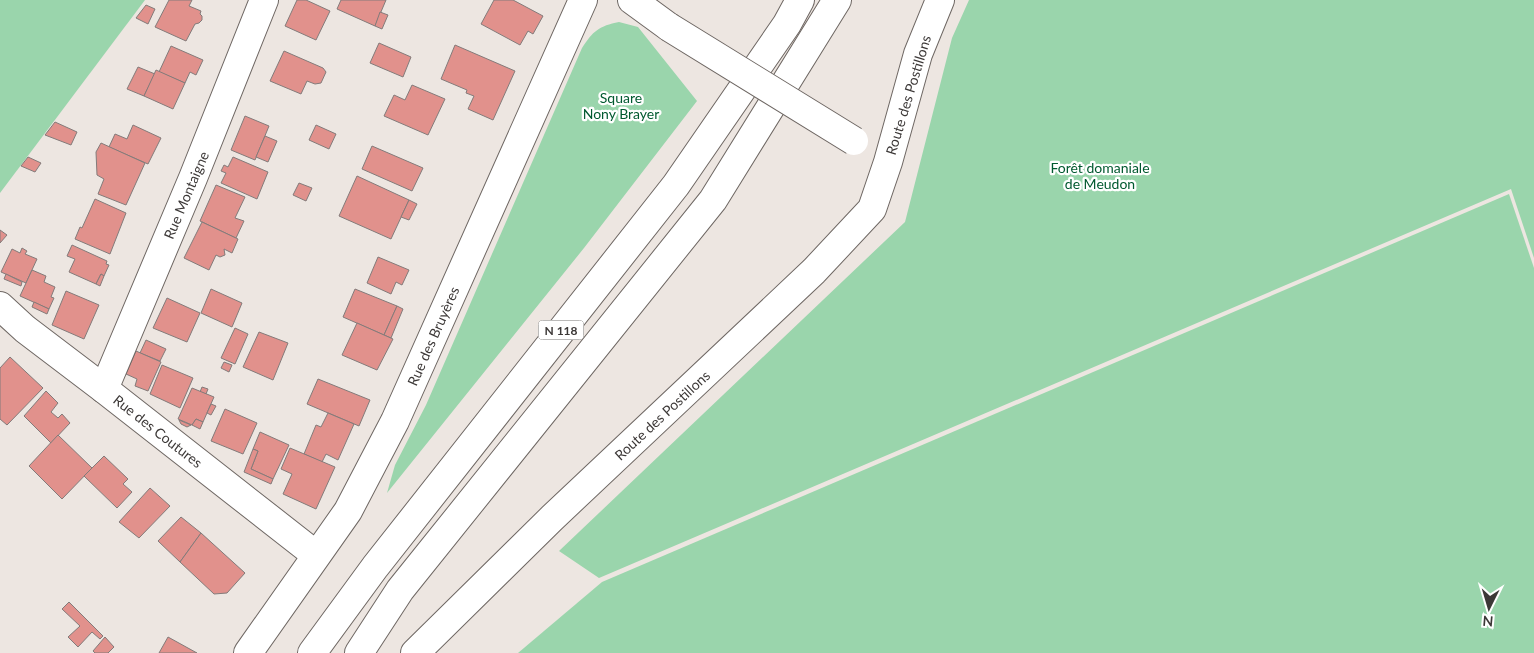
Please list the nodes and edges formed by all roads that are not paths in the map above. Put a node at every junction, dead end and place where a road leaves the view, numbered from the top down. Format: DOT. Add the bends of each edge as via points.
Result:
graph roads {
  1 [pos="264,0"];
  2 [pos="583,0"];
  3 [pos="632,0"];
  4 [pos="800,0"];
  5 [pos="836,0"];
  6 [pos="940,0"];
  7 [pos="778,94"];
  8 [pos="888,162"];
  9 [pos="0,306"];
  10 [pos="104,389"];
  11 [pos="316,555"];
  12 [pos="248,653"];
  13 [pos="312,653"];
  14 [pos="359,653"];
  15 [pos="415,653"];
  1 -- 10 [label="main road, Rue Montaigne"];
  2 -- 11 [label="main road, Rue des Bruyères" via="395,420 348,511"];
  3 -- 7 [label="main road, Route des Postillons, bridge" via="669,27"];
  4 -- 13 [label="main road, N 118" via="787,24 676,185 375,567"];
  5 -- 7 [label="main road, N 118"];
  6 -- 8 [label="main road, Route des Postillons" via="918,54"];
  7 -- 8 [label="main road, Route des Postillons, bridge"];
  7 -- 14 [label="main road, N 118" via="713,200 400,590"];
  8 -- 15 [label="main road, Route des Postillons" via="872,209 814,271 552,518"];
  9 -- 10 [label="main road, Rue des Coutures"];
  10 -- 11 [label="main road, Rue des Coutures"];
  11 -- 12 [label="main road, Rue des Bruyères"];
}
